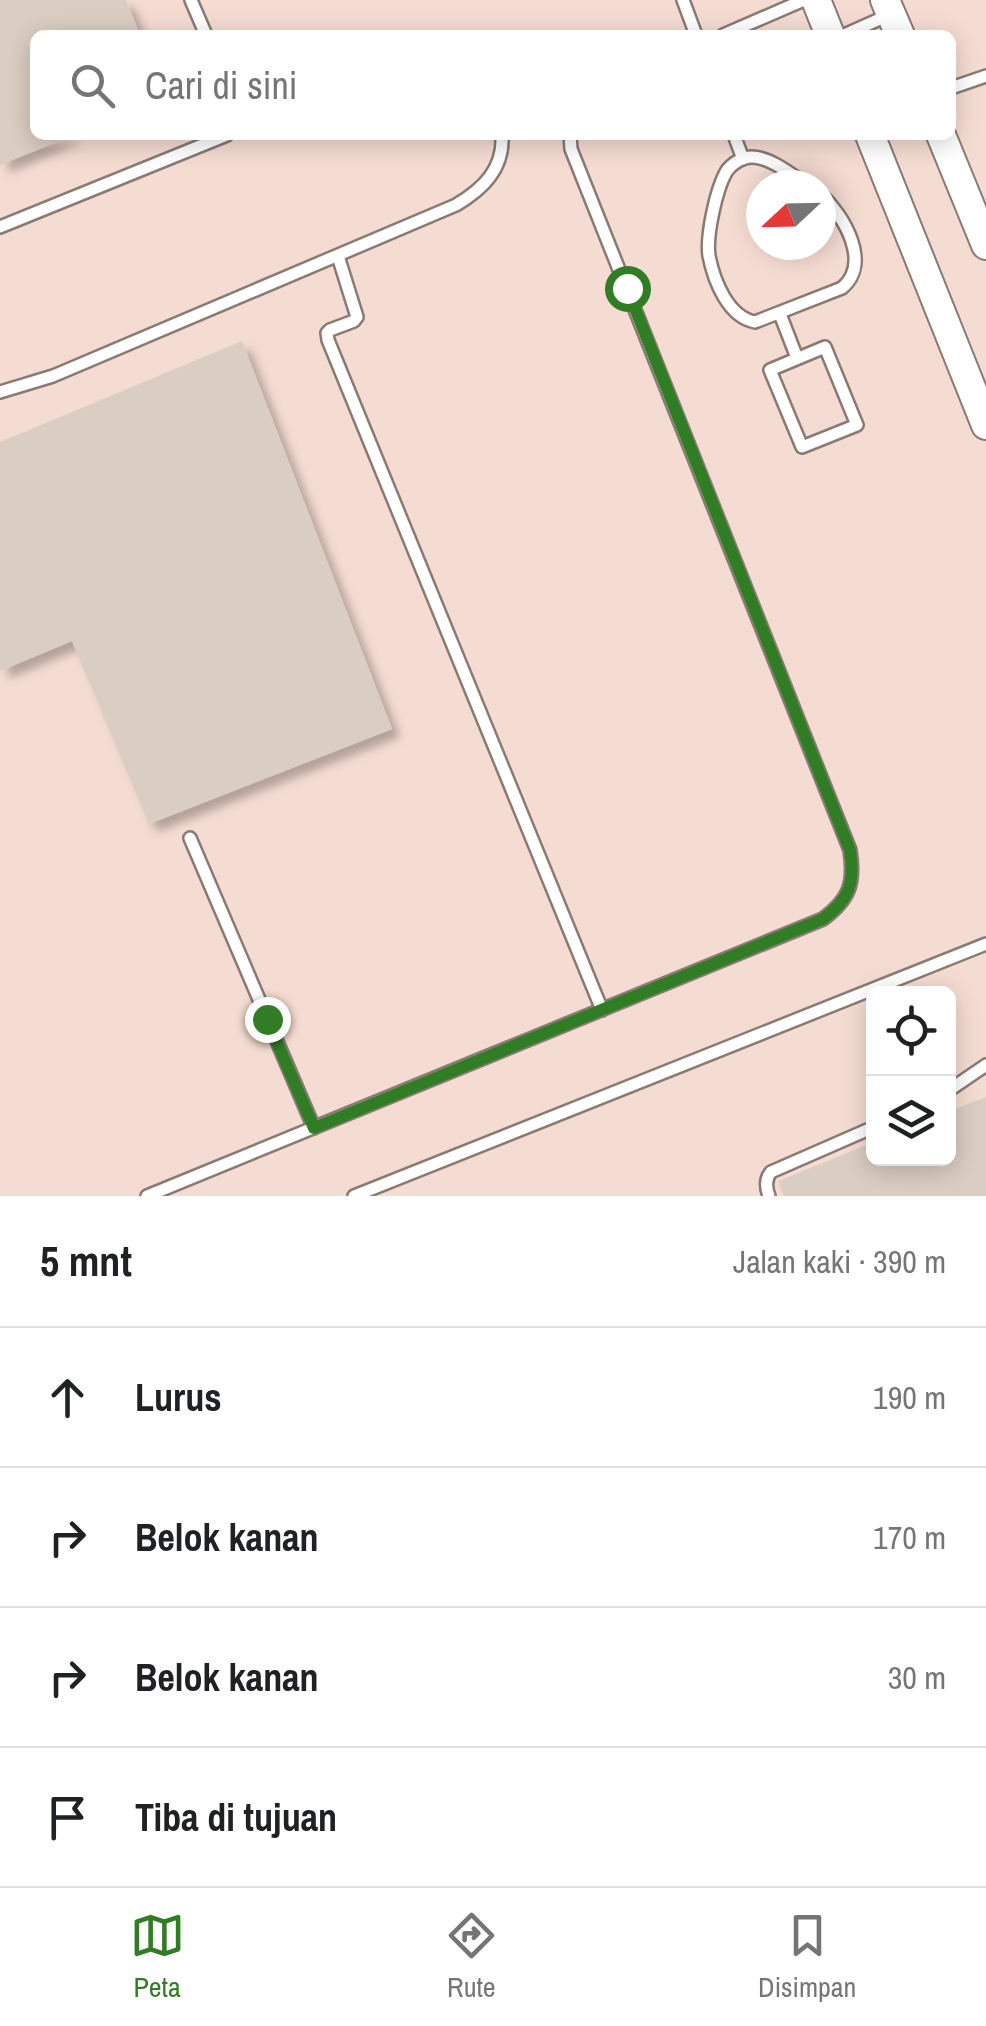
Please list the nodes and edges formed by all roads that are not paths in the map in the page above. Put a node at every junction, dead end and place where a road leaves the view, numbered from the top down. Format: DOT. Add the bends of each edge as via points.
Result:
graph roads {
  1 [pos="192,0"];
  2 [pos="683,0"];
  3 [pos="804,0"];
  4 [pos="816,0"];
  5 [pos="892,16"];
  6 [pos="204,30"];
  7 [pos="694,30"];
  8 [pos="734,30"];
  9 [pos="828,30"];
  10 [pos="857,30"];
  11 [pos="986,76"];
  12 [pos="956,86"];
  13 [pos="215,140"];
  14 [pos="502,140"];
  15 [pos="570,140"];
  16 [pos="736,140"];
  17 [pos="872,140"];
  18 [pos="943,140"];
  19 [pos="743,159"];
  20 [pos="782,170"];
  21 [pos="836,210"];
  22 [pos="0,227"];
  23 [pos="986,245"];
  24 [pos="338,256"];
  25 [pos="780,314"];
  26 [pos="797,358"];
  27 [pos="0,392"];
  28 [pos="986,426"];
  29 [pos="190,838"];
  30 [pos="986,944"];
  31 [pos="602,1010"];
  32 [pos="986,1065"];
  33 [pos="956,1086"];
  34 [pos="314,1128"];
  35 [pos="866,1131"];
  36 [pos="147,1196"];
  37 [pos="354,1196"];
  38 [pos="770,1196"];
  1 -- 6 [label="lane"];
  2 -- 7 [label="lane"];
  3 -- 8 [label="lane"];
  4 -- 9 [label="street"];
  5 -- 10 [label="lane"];
  11 -- 12 [label="lane"];
  13 -- 22 [label="lane"];
  14 -- 24 [label="lane" via="495,171 478,192"];
  15 -- 31 [label="lane" via="853,868 840,906 823,919"];
  16 -- 19 [label="lane"];
  17 -- 28 [label="street"];
  18 -- 23 [label="street"];
  19 -- 20 [label="lane" via="765,160"];
  19 -- 25 [label="lane" via="722,182 709,256 736,314 756,322"];
  21 -- 25 [label="lane" via="854,251 854,274 842,288"];
  24 -- 27 [label="lane"];
  24 -- 31 [label="lane" via="358,317 330,330 328,340"];
  25 -- 26 [label="lane"];
  26 -- 26 [label="lane" via="770,370 800,445 857,425 825,347"];
  29 -- 34 [label="lane"];
  30 -- 37 [label="lane"];
  31 -- 34 [label="lane"];
  32 -- 33 [label="lane"];
  34 -- 36 [label="lane"];
  35 -- 38 [label="lane" via="772,1172"];
}
